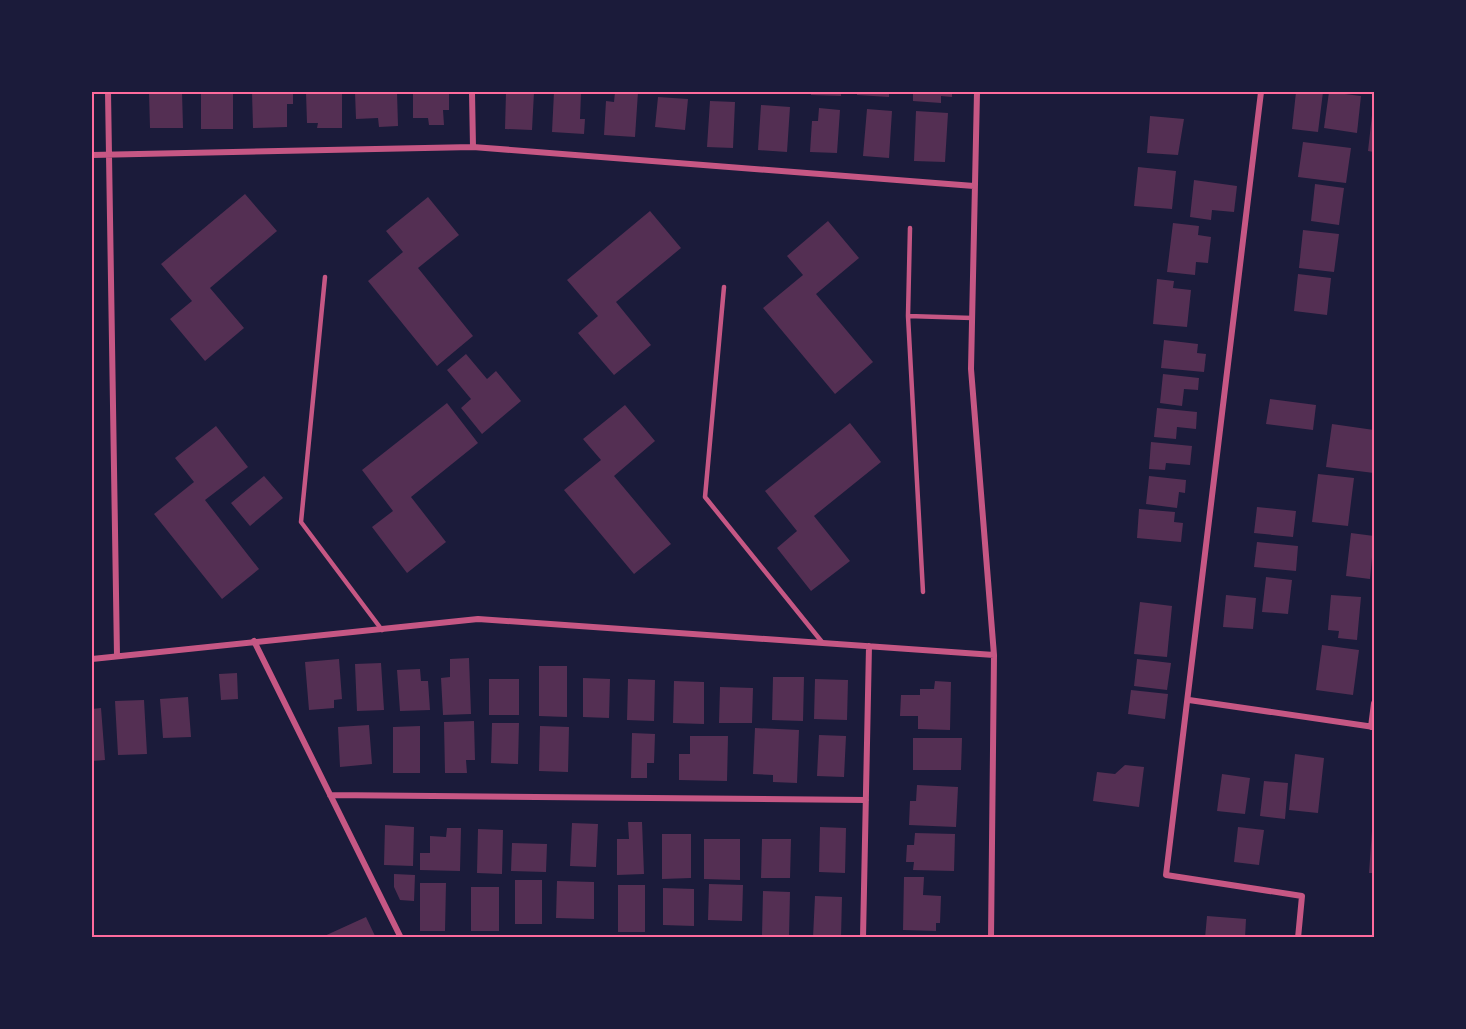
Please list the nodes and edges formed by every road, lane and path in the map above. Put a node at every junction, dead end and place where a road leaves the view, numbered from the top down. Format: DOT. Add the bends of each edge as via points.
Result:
graph roads {
  1 [pos="108,92"];
  2 [pos="472,92"];
  3 [pos="977,92"];
  4 [pos="1261,92"];
  5 [pos="473,147"];
  6 [pos="92,155"];
  7 [pos="108,155"];
  8 [pos="974,186"];
  9 [pos="910,228"];
  10 [pos="325,277"];
  11 [pos="724,287"];
  12 [pos="908,316"];
  13 [pos="972,318"];
  14 [pos="923,592"];
  15 [pos="382,630"];
  16 [pos="254,641"];
  17 [pos="822,642"];
  18 [pos="869,646"];
  19 [pos="994,655"];
  20 [pos="117,656"];
  21 [pos="92,659"];
  22 [pos="1189,700"];
  23 [pos="1374,703"];
  24 [pos="1373,727"];
  25 [pos="330,795"];
  26 [pos="866,801"];
  27 [pos="401,938"];
  28 [pos="863,938"];
  29 [pos="991,938"];
  30 [pos="1298,938"];
  1 -- 7 [label="street"];
  2 -- 5 [label="street"];
  3 -- 8 [label="street"];
  4 -- 22 [label="street"];
  5 -- 7 [label="street"];
  5 -- 8 [label="street"];
  6 -- 7 [label="street"];
  7 -- 20 [label="street"];
  8 -- 13 [label="street"];
  9 -- 12 [label="lane"];
  10 -- 15 [label="lane" via="301,522"];
  11 -- 17 [label="lane" via="705,497"];
  12 -- 13 [label="lane"];
  12 -- 14 [label="lane"];
  13 -- 19 [label="street" via="971,369"];
  15 -- 16 [label="street"];
  15 -- 17 [label="street" via="478,619"];
  16 -- 20 [label="street"];
  16 -- 25 [label="street"];
  17 -- 18 [label="street"];
  18 -- 19 [label="street"];
  18 -- 26 [label="street"];
  19 -- 29 [label="street"];
  20 -- 21 [label="street"];
  22 -- 24 [label="street"];
  22 -- 30 [label="street" via="1166,875 1302,896"];
  23 -- 24 [label="street"];
  25 -- 26 [label="street"];
  25 -- 27 [label="street"];
  26 -- 28 [label="street"];
}
